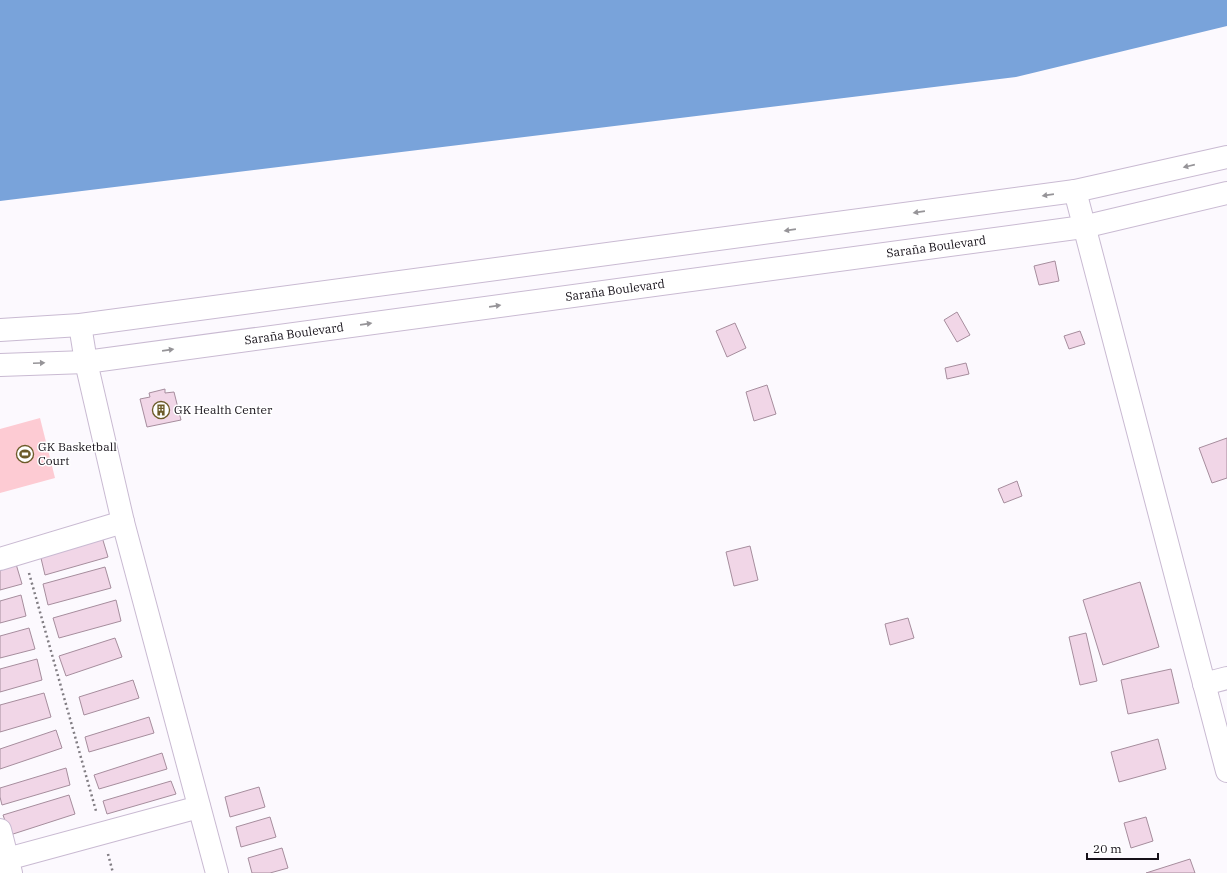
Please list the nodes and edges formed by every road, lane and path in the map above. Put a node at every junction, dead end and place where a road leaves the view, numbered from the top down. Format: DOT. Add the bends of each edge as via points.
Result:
graph roads {
  1 [pos="1227,157"];
  2 [pos="1075,191"];
  3 [pos="1227,193"];
  4 [pos="1083,227"];
  5 [pos="80,325"];
  6 [pos="0,330"];
  7 [pos="86,362"];
  8 [pos="0,365"];
  9 [pos="123,522"];
  10 [pos="23,553"];
  11 [pos="0,559"];
  12 [pos="1227,678"];
  13 [pos="1204,684"];
  14 [pos="1227,771"];
  15 [pos="199,807"];
  16 [pos="0,830"];
  17 [pos="102,833"];
  18 [pos="6,864"];
  19 [pos="113,873"];
  20 [pos="217,873"];
  1 -- 2 [label="street, one-way"];
  2 -- 4 [label="street"];
  2 -- 5 [label="street, one-way"];
  3 -- 4 [label="street, Saraña Boulevard"];
  7 -- 4 [label="street, Saraña Boulevard, one-way"];
  4 -- 13 [label="street"];
  5 -- 6 [label="street"];
  5 -- 7 [label="street"];
  8 -- 7 [label="street, Saraña Boulevard, one-way"];
  7 -- 9 [label="street"];
  9 -- 10 [label="street"];
  9 -- 15 [label="street"];
  10 -- 11 [label="street"];
  10 -- 17 [label="path"];
  12 -- 13 [label="street"];
  13 -- 14 [label="street"];
  15 -- 17 [label="street"];
  15 -- 20 [label="street"];
  16 -- 18 [label="street"];
  17 -- 18 [label="street"];
  17 -- 19 [label="path"];
}
